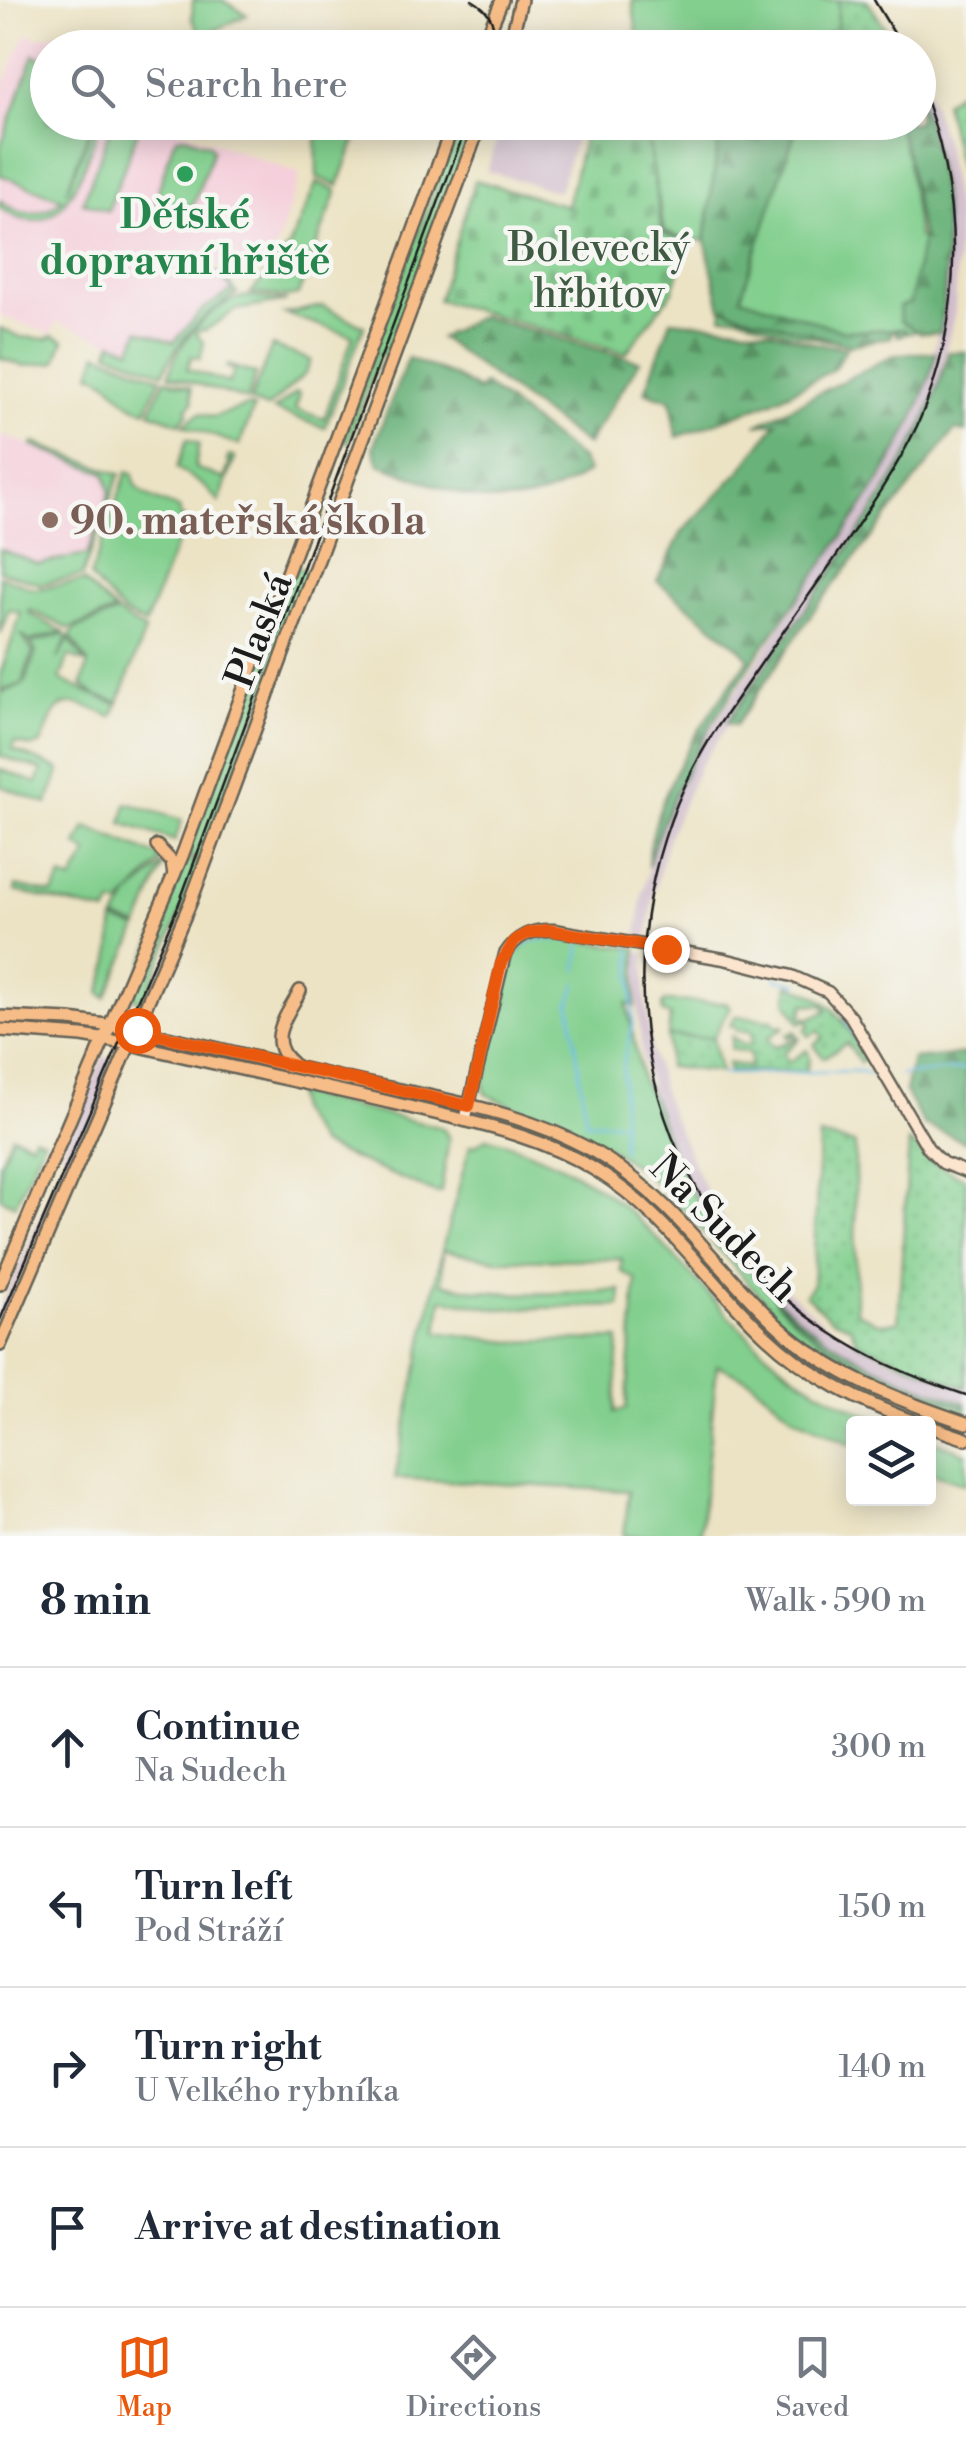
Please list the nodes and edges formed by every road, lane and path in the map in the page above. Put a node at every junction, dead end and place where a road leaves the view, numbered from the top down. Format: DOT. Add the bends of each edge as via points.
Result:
graph roads {
  1 [pos="502,0"];
  2 [pos="522,0"];
  3 [pos="490,30"];
  4 [pos="514,30"];
  5 [pos="447,140"];
  6 [pos="474,140"];
  7 [pos="189,839"];
  8 [pos="173,879"];
  9 [pos="300,991"];
  10 [pos="0,1017"];
  11 [pos="112,1025"];
  12 [pos="0,1030"];
  13 [pos="137,1030"];
  14 [pos="106,1039"];
  15 [pos="131,1044"];
  16 [pos="301,1069"];
  17 [pos="469,1106"];
  18 [pos="466,1120"];
  19 [pos="966,1172"];
  20 [pos="0,1284"];
  21 [pos="0,1345"];
  22 [pos="901,1416"];
  23 [pos="966,1423"];
  24 [pos="936,1429"];
  25 [pos="966,1439"];
  1 -- 3 [label="main road"];
  2 -- 4 [label="main road"];
  5 -- 7 [label="main road, Plaská"];
  6 -- 13 [label="main road, Plaská" via="204,868"];
  7 -- 8 [label="main road, Plaská"];
  7 -- 8 [label="main road" via="158,846 172,862"];
  8 -- 11 [label="main road, Plaská"];
  9 -- 16 [label="main road" via="278,1037 284,1056"];
  10 -- 11 [label="main road, Na Sudech"];
  11 -- 13 [label="main road, Na Sudech"];
  11 -- 14 [label="main road, Plaská"];
  12 -- 14 [label="main road, Na Sudech"];
  13 -- 15 [label="main road, Plaská"];
  13 -- 16 [label="main road, Na Sudech"];
  14 -- 15 [label="main road, Na Sudech"];
  14 -- 20 [label="main road, Plaská"];
  15 -- 18 [label="main road, Na Sudech"];
  15 -- 21 [label="main road, Plaská"];
  16 -- 17 [label="main road, Na Sudech"];
  17 -- 18 [label="street"];
  17 -- 19 [label="street" via="501,963 515,940 554,930 724,958 814,985 851,1017 928,1148"];
  17 -- 23 [label="main road, Na Sudech" via="536,1125 602,1156 663,1203 764,1313 810,1352 877,1390"];
  18 -- 22 [label="main road, Na Sudech" via="552,1148 615,1183 789,1356"];
  24 -- 25 [label="main road"];
}
